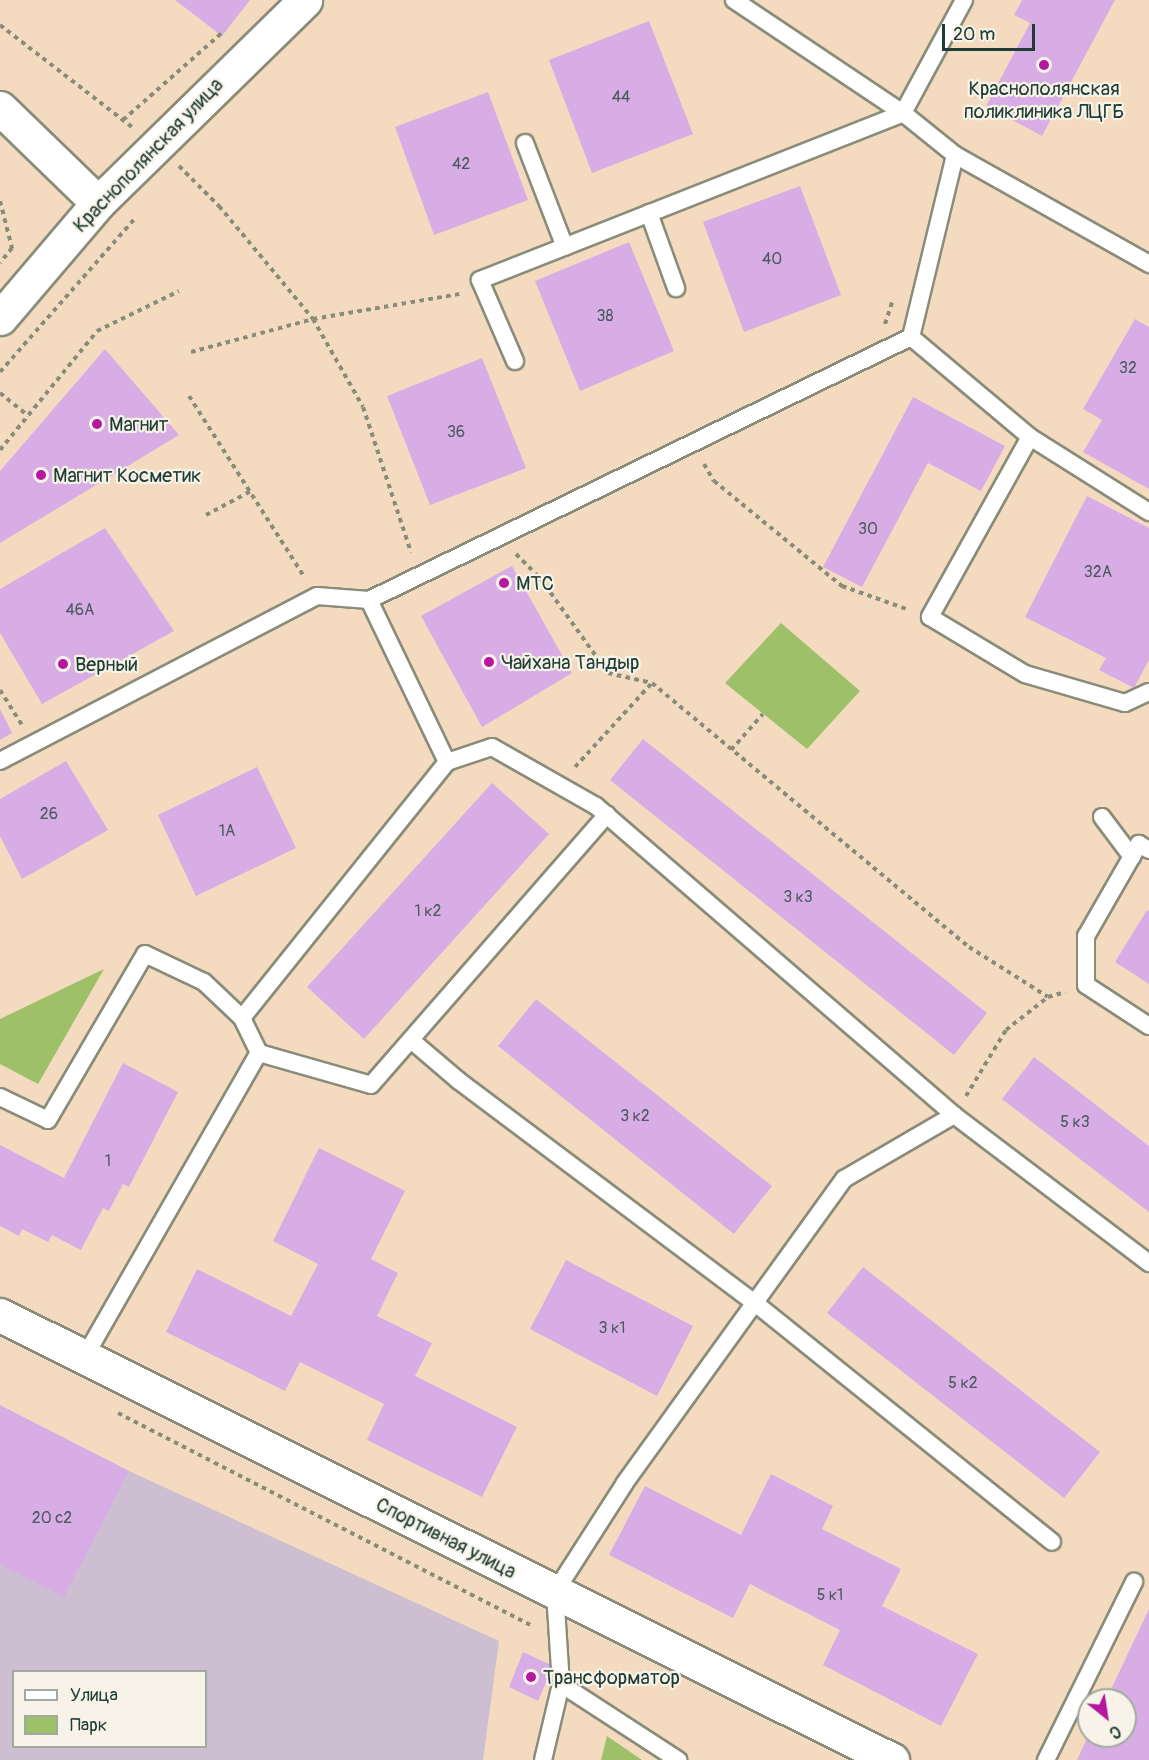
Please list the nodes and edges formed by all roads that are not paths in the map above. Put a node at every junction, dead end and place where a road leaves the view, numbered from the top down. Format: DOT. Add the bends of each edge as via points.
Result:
graph roads {
  1 [pos="305,0"];
  2 [pos="734,0"];
  3 [pos="964,0"];
  4 [pos="0,108"];
  5 [pos="903,113"];
  6 [pos="525,142"];
  7 [pos="955,155"];
  8 [pos="98,203"];
  9 [pos="649,213"];
  10 [pos="566,246"];
  11 [pos="1149,264"];
  12 [pos="676,288"];
  13 [pos="0,318"];
  14 [pos="912,337"];
  15 [pos="515,361"];
  16 [pos="1030,437"];
  17 [pos="1149,512"];
  18 [pos="369,600"];
  19 [pos="1149,692"];
  20 [pos="0,761"];
  21 [pos="447,762"];
  22 [pos="607,814"];
  23 [pos="1102,817"];
  24 [pos="1149,850"];
  25 [pos="1132,857"];
  26 [pos="242,1018"];
  27 [pos="1149,1026"];
  28 [pos="411,1040"];
  29 [pos="260,1053"];
  30 [pos="0,1097"];
  31 [pos="954,1115"];
  32 [pos="1149,1263"];
  33 [pos="754,1303"];
  34 [pos="0,1315"];
  35 [pos="84,1358"];
  36 [pos="1052,1542"];
  37 [pos="1134,1582"];
  38 [pos="555,1592"];
  39 [pos="561,1684"];
  40 [pos="543,1760"];
  41 [pos="678,1760"];
  42 [pos="892,1760"];
  43 [pos="1046,1760"];
  1 -- 8 [label="street, Краснополянская улица"];
  2 -- 5 [label="lane"];
  3 -- 5 [label="lane"];
  4 -- 8 [label="street"];
  5 -- 7 [label="lane"];
  5 -- 9 [label="lane"];
  6 -- 10 [label="lane"];
  7 -- 11 [label="lane"];
  7 -- 14 [label="lane"];
  8 -- 13 [label="street, Краснополянская улица"];
  9 -- 10 [label="lane"];
  9 -- 12 [label="lane"];
  10 -- 15 [label="lane" via="480,280"];
  14 -- 16 [label="lane"];
  14 -- 18 [label="lane"];
  16 -- 17 [label="lane"];
  16 -- 19 [label="lane" via="930,617 1025,674 1125,703"];
  18 -- 20 [label="lane" via="317,596"];
  18 -- 21 [label="lane"];
  21 -- 22 [label="lane" via="492,747"];
  21 -- 26 [label="lane"];
  22 -- 28 [label="lane"];
  22 -- 31 [label="lane"];
  23 -- 25 [label="lane"];
  24 -- 25 [label="lane" via="1139,844"];
  25 -- 27 [label="lane" via="1086,936 1086,985"];
  26 -- 29 [label="lane"];
  26 -- 30 [label="lane" via="204,982 145,954 48,1120"];
  28 -- 29 [label="lane" via="371,1085"];
  28 -- 33 [label="lane" via="459,1081"];
  29 -- 35 [label="lane"];
  31 -- 32 [label="lane"];
  31 -- 33 [label="lane" via="844,1179"];
  33 -- 36 [label="lane"];
  33 -- 38 [label="lane" via="625,1484"];
  34 -- 35 [label="street, Спортивная улица"];
  35 -- 38 [label="street, Спортивная улица"];
  37 -- 43 [label="lane"];
  38 -- 39 [label="lane"];
  38 -- 42 [label="street, Спортивная улица"];
  39 -- 40 [label="lane"];
  39 -- 41 [label="lane"];
}
